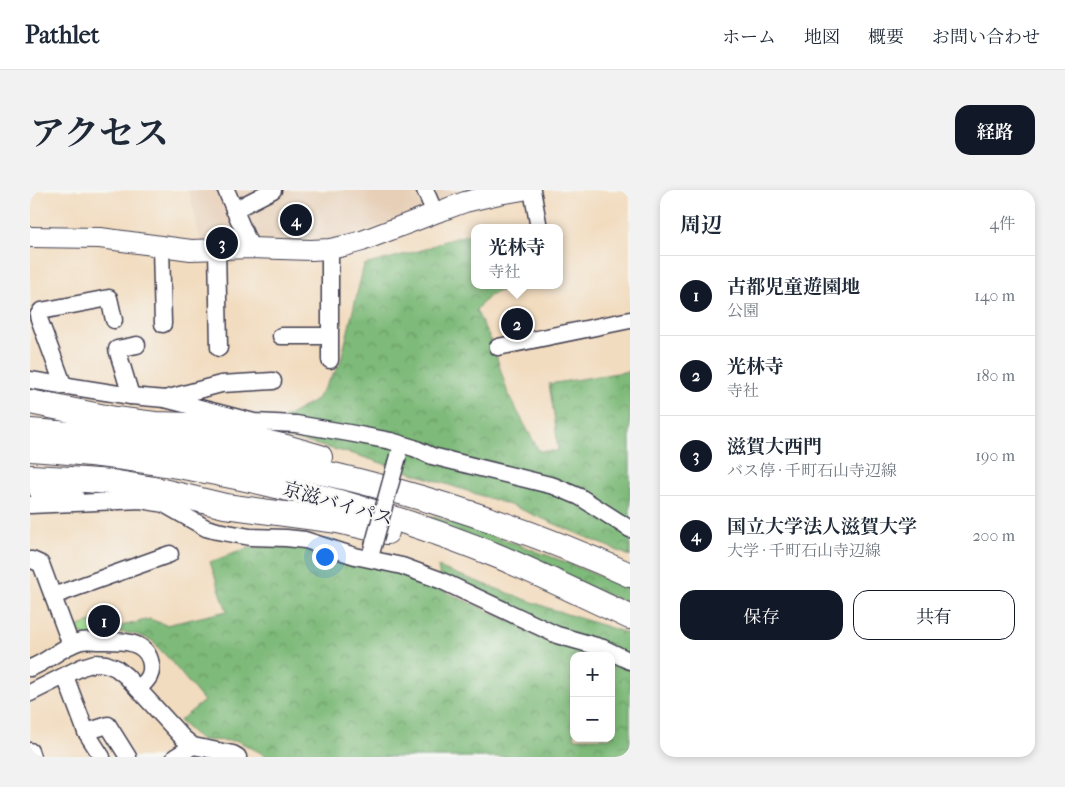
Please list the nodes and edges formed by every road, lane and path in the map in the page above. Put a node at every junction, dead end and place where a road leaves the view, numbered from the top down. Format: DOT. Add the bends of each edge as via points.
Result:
graph roads {
  1 [pos="226,190"];
  2 [pos="273,190"];
  3 [pos="425,190"];
  4 [pos="523,190"];
  5 [pos="532,190"];
  6 [pos="234,210"];
  7 [pos="436,212"];
  8 [pos="538,224"];
  9 [pos="30,236"];
  10 [pos="161,247"];
  11 [pos="250,248"];
  12 [pos="217,249"];
  13 [pos="330,249"];
  14 [pos="114,320"];
  15 [pos="630,320"];
  16 [pos="163,324"];
  17 [pos="282,336"];
  18 [pos="329,336"];
  19 [pos="137,345"];
  20 [pos="498,347"];
  21 [pos="219,348"];
  22 [pos="330,360"];
  23 [pos="30,380"];
  24 [pos="273,380"];
  25 [pos="63,384"];
  26 [pos="131,396"];
  27 [pos="165,399"];
  28 [pos="30,402"];
  29 [pos="30,431"];
  30 [pos="30,449"];
  31 [pos="399,450"];
  32 [pos="32,491"];
  33 [pos="434,502"];
  34 [pos="630,529"];
  35 [pos="170,554"];
  36 [pos="370,555"];
  37 [pos="30,560"];
  38 [pos="630,575"];
  39 [pos="53,596"];
  40 [pos="593,600"];
  41 [pos="630,618"];
  42 [pos="71,645"];
  43 [pos="630,661"];
  44 [pos="30,668"];
  45 [pos="65,676"];
  46 [pos="138,689"];
  47 [pos="30,693"];
  48 [pos="86,732"];
  49 [pos="192,746"];
  50 [pos="30,751"];
  51 [pos="32,757"];
  52 [pos="102,757"];
  53 [pos="128,757"];
  54 [pos="175,757"];
  55 [pos="238,757"];
  1 -- 6 [label="street"];
  2 -- 6 [label="street"];
  3 -- 7 [label="street"];
  4 -- 7 [label="main road" via="465,202"];
  5 -- 8 [label="street"];
  6 -- 11 [label="street"];
  7 -- 13 [label="main road" via="362,241"];
  9 -- 10 [label="main road" via="100,238"];
  10 -- 12 [label="main road"];
  10 -- 16 [label="street"];
  11 -- 12 [label="main road"];
  11 -- 13 [label="main road"];
  12 -- 21 [label="street"];
  13 -- 18 [label="street"];
  14 -- 25 [label="street" via="109,298 41,311 38,316"];
  15 -- 20 [label="street"];
  17 -- 18 [label="street"];
  18 -- 22 [label="street"];
  19 -- 26 [label="street" via="117,349"];
  23 -- 25 [label="street"];
  24 -- 27 [label="street" via="221,384"];
  25 -- 26 [label="street"];
  26 -- 27 [label="street"];
  27 -- 31 [label="street" via="254,422 296,424 358,434 390,441"];
  28 -- 33 [label="highway" via="115,419 193,425 286,447 386,476"];
  29 -- 33 [label="highway, 京滋バイパス" via="93,435 226,453 293,466"];
  30 -- 40 [label="highway, 京滋バイパス" via="142,460 243,478 309,494 457,541"];
  31 -- 34 [label="street" via="414,448 432,456 554,486 580,497"];
  31 -- 36 [label="street, bridge"];
  32 -- 36 [label="street" via="33,504 154,502 217,532 305,540"];
  32 -- 40 [label="highway" via="70,479 112,482 225,506 338,521 422,542"];
  33 -- 38 [label="highway, 京滋バイパス" via="550,542"];
  35 -- 39 [label="street"];
  36 -- 43 [label="street" via="440,580 557,635 603,648"];
  37 -- 39 [label="street" via="41,564"];
  39 -- 42 [label="street"];
  40 -- 41 [label="highway, 京滋バイパス"];
  42 -- 44 [label="street"];
  42 -- 46 [label="street" via="82,641 122,641 142,648 149,655 151,673 148,681"];
  45 -- 46 [label="street" via="95,663 106,664 116,668"];
  45 -- 47 [label="street"];
  45 -- 48 [label="street"];
  46 -- 49 [label="street"];
  48 -- 52 [label="street"];
  48 -- 53 [label="street" via="108,725"];
  49 -- 54 [label="street"];
  49 -- 55 [label="street"];
  50 -- 51 [label="street"];
}
